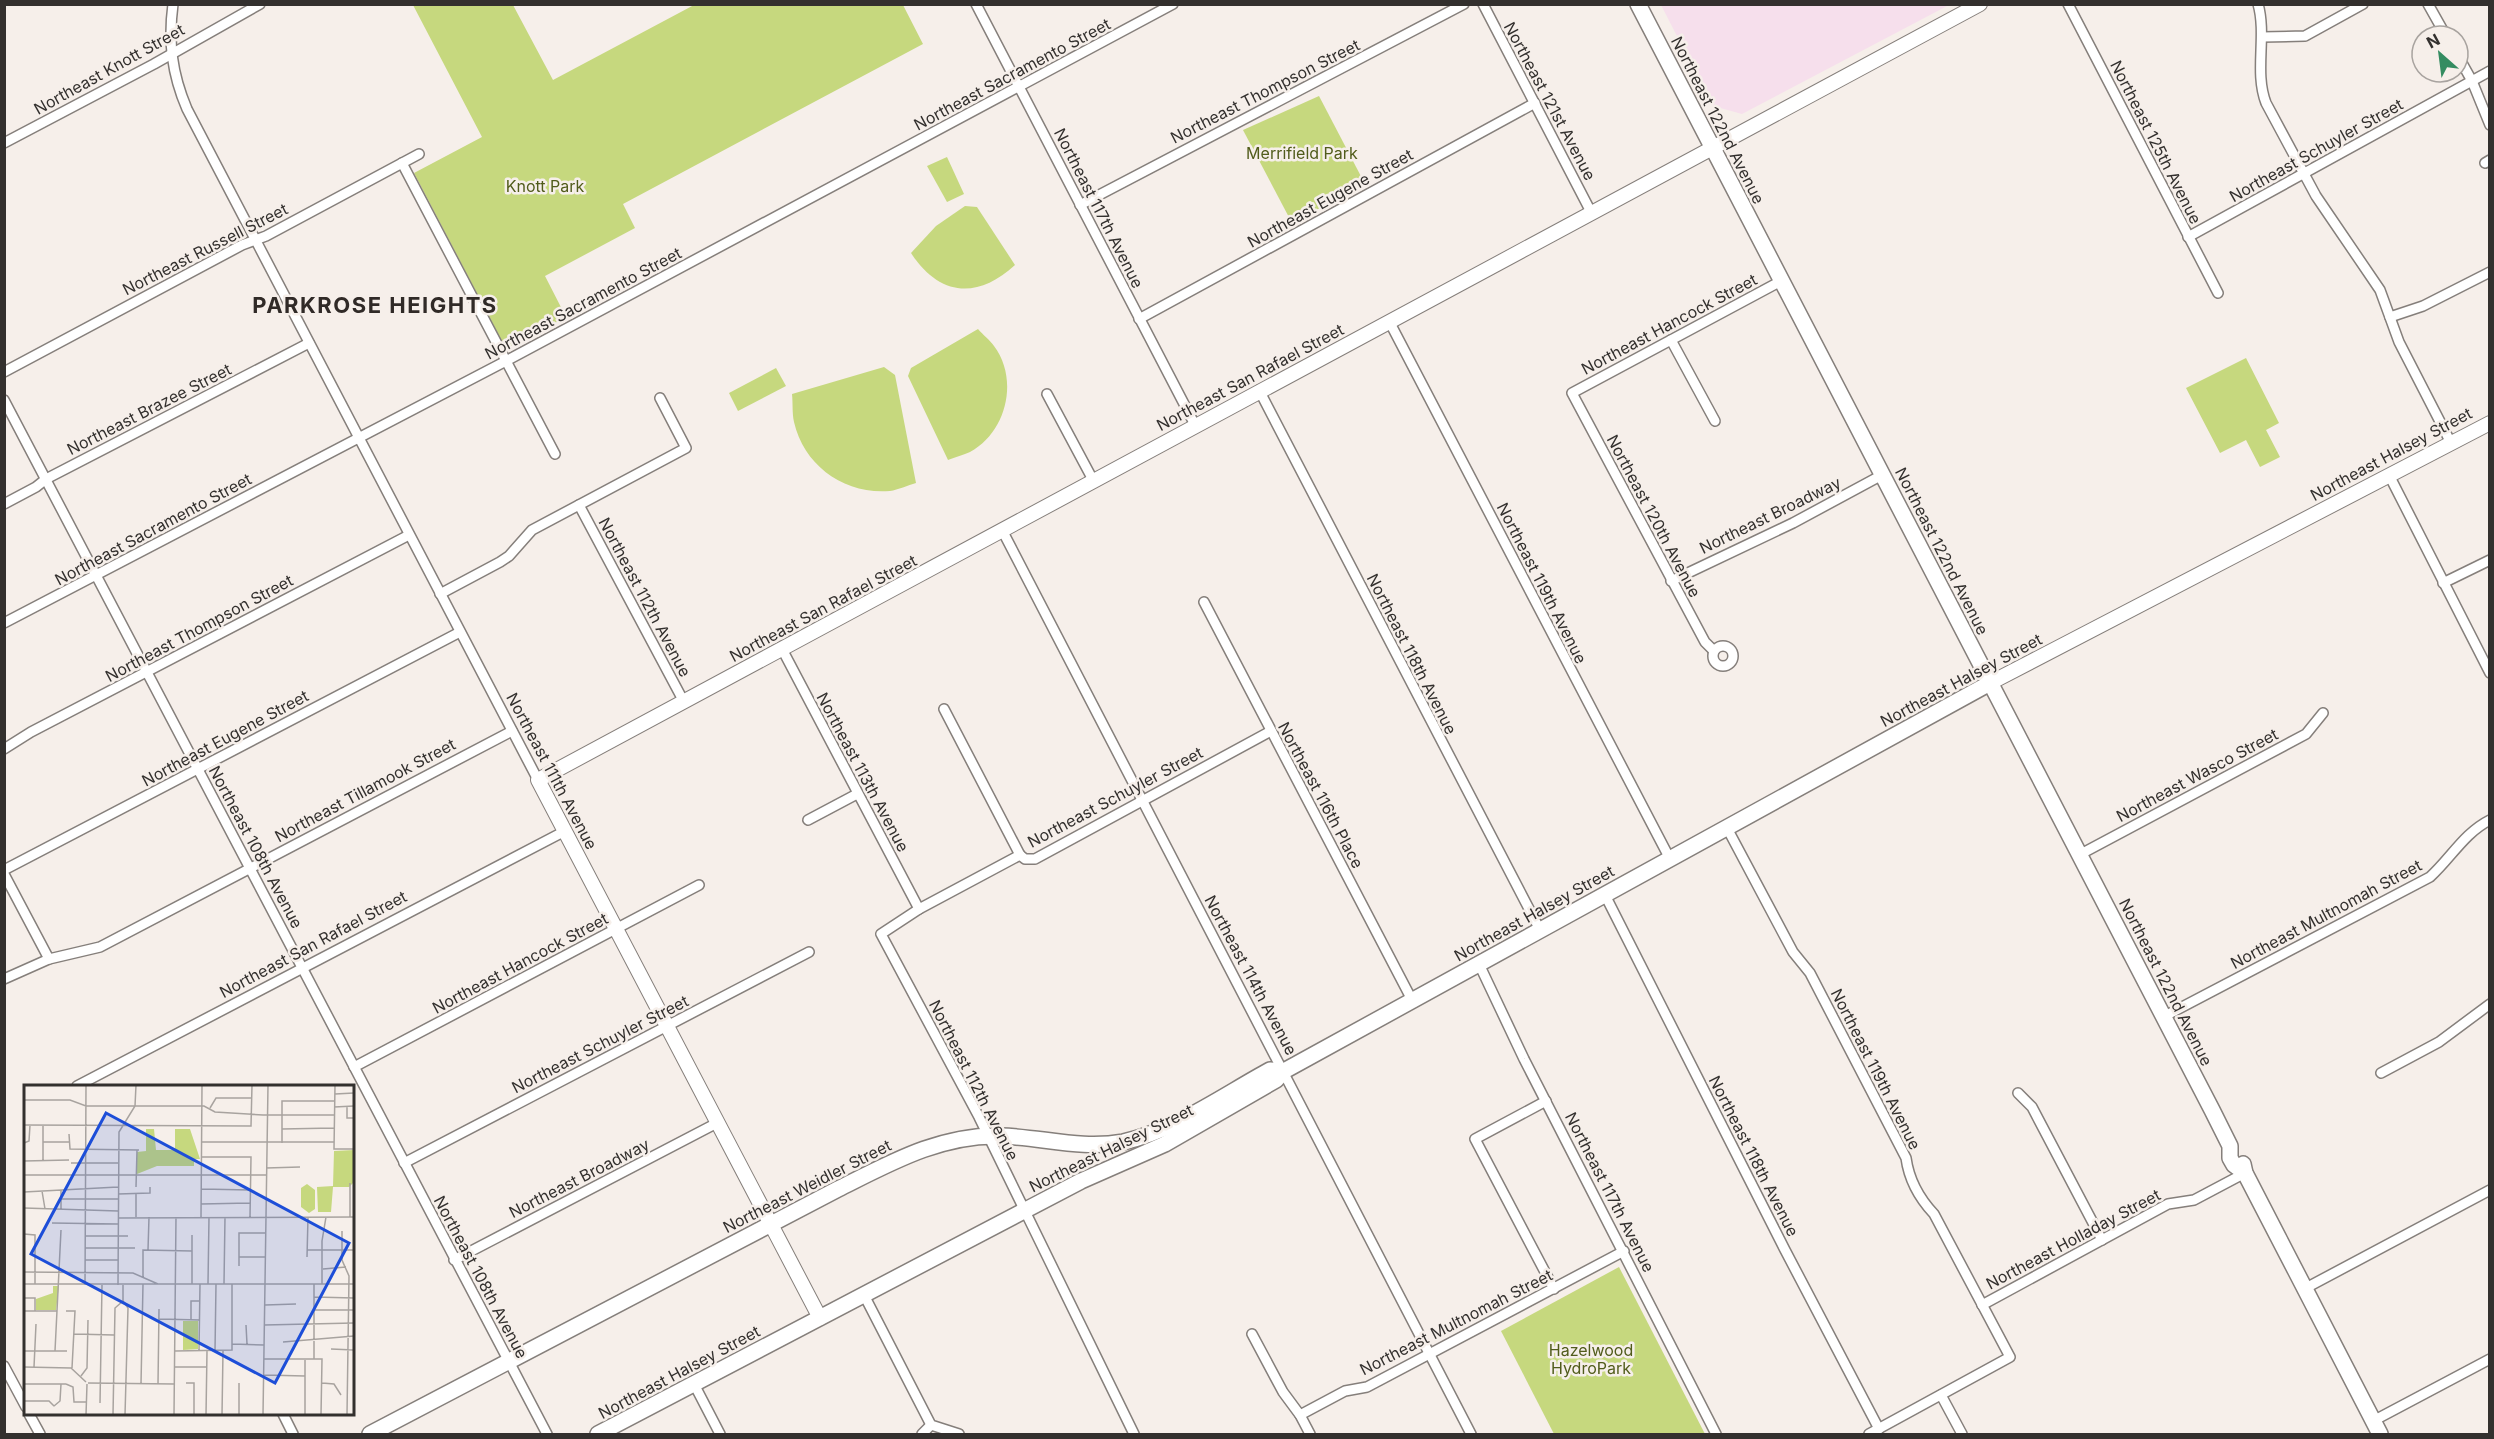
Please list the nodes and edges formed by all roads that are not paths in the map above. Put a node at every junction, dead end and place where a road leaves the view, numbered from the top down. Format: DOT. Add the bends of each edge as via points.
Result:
graph roads {
  1 [pos="173,4"];
  2 [pos="260,4"];
  3 [pos="976,4"];
  4 [pos="1173,4"];
  5 [pos="1464,4"];
  6 [pos="1483,4"];
  7 [pos="1638,4"];
  8 [pos="1980,4"];
  9 [pos="2067,4"];
  10 [pos="2258,4"];
  11 [pos="2363,4"];
  12 [pos="2428,4"];
  13 [pos="2439,24"];
  14 [pos="2262,37"];
  15 [pos="171,54"];
  16 [pos="2490,71"];
  17 [pos="2470,77"];
  18 [pos="2472,81"];
  19 [pos="1019,88"];
  20 [pos="1535,103"];
  21 [pos="2490,125"];
  22 [pos="4,143"];
  23 [pos="1712,147"];
  24 [pos="419,154"];
  25 [pos="402,163"];
  26 [pos="2305,175"];
  27 [pos="1080,205"];
  28 [pos="1591,212"];
  29 [pos="2188,237"];
  30 [pos="255,240"];
  31 [pos="2490,272"];
  32 [pos="1781,281"];
  33 [pos="2218,293"];
  34 [pos="2390,318"];
  35 [pos="1139,319"];
  36 [pos="1389,321"];
  37 [pos="1671,340"];
  38 [pos="309,344"];
  39 [pos="506,362"];
  40 [pos="4,372"];
  41 [pos="1259,390"];
  42 [pos="1572,393"];
  43 [pos="1047,394"];
  44 [pos="660,398"];
  45 [pos="4,400"];
  46 [pos="1715,421"];
  47 [pos="2490,423"];
  48 [pos="1195,425"];
  49 [pos="359,438"];
  50 [pos="2451,443"];
  51 [pos="555,454"];
  52 [pos="1882,475"];
  53 [pos="2389,475"];
  54 [pos="46,479"];
  55 [pos="1093,480"];
  56 [pos="4,504"];
  57 [pos="579,505"];
  58 [pos="1002,530"];
  59 [pos="409,535"];
  60 [pos="2490,560"];
  61 [pos="97,575"];
  62 [pos="1671,581"];
  63 [pos="2443,584"];
  64 [pos="440,594"];
  65 [pos="1204,602"];
  66 [pos="4,623"];
  67 [pos="460,632"];
  68 [pos="782,649"];
  69 [pos="1714,651"];
  70 [pos="147,672"];
  71 [pos="2490,673"];
  72 [pos="1990,683"];
  73 [pos="684,702"];
  74 [pos="944,709"];
  75 [pos="2323,713"];
  76 [pos="512,731"];
  77 [pos="1271,731"];
  78 [pos="4,749"];
  79 [pos="198,769"];
  80 [pos="538,780"];
  81 [pos="857,794"];
  82 [pos="1143,801"];
  83 [pos="808,819"];
  84 [pos="2490,820"];
  85 [pos="1727,828"];
  86 [pos="565,831"];
  87 [pos="1020,855"];
  88 [pos="2079,855"];
  89 [pos="1670,859"];
  90 [pos="250,868"];
  91 [pos="4,872"];
  92 [pos="699,885"];
  93 [pos="1605,895"];
  94 [pos="919,909"];
  95 [pos="616,930"];
  96 [pos="1540,930"];
  97 [pos="881,934"];
  98 [pos="809,952"];
  99 [pos="49,959"];
  100 [pos="1479,964"];
  101 [pos="302,968"];
  102 [pos="4,979"];
  103 [pos="1412,1000"];
  104 [pos="2490,1004"];
  105 [pos="2163,1017"];
  106 [pos="667,1027"];
  107 [pos="354,1067"];
  108 [pos="1284,1071"];
  109 [pos="2381,1073"];
  110 [pos="79,1085"];
  111 [pos="2018,1093"];
  112 [pos="1546,1101"];
  113 [pos="717,1123"];
  114 [pos="986,1136"];
  115 [pos="404,1163"];
  116 [pos="2245,1173"];
  117 [pos="2490,1190"];
  118 [pos="1025,1210"];
  119 [pos="771,1225"];
  120 [pos="2102,1240"];
  121 [pos="1624,1251"];
  122 [pos="454,1260"];
  123 [pos="1554,1289"];
  124 [pos="2304,1289"];
  125 [pos="864,1295"];
  126 [pos="1982,1305"];
  127 [pos="820,1318"];
  128 [pos="1252,1334"];
  129 [pos="1430,1354"];
  130 [pos="2490,1359"];
  131 [pos="510,1362"];
  132 [pos="4,1366"];
  133 [pos="694,1384"];
  134 [pos="1941,1395"];
  135 [pos="24,1403"];
  136 [pos="1300,1414"];
  137 [pos="30,1415"];
  138 [pos="284,1415"];
  139 [pos="931,1425"];
  140 [pos="2376,1428"];
  141 [pos="1879,1429"];
  142 [pos="40,1434"];
  143 [pos="293,1434"];
  144 [pos="370,1434"];
  145 [pos="547,1434"];
  146 [pos="598,1434"];
  147 [pos="720,1434"];
  148 [pos="922,1434"];
  149 [pos="959,1434"];
  150 [pos="1134,1434"];
  151 [pos="1310,1434"];
  152 [pos="1471,1434"];
  153 [pos="1716,1434"];
  154 [pos="1869,1434"];
  155 [pos="1962,1434"];
  1 -- 15 [label="street, Northeast 111th Avenue"];
  2 -- 15 [label="street, Northeast Knott Street"];
  3 -- 19 [label="street, Northeast 117th Avenue"];
  4 -- 19 [label="street, Northeast Sacramento Street"];
  5 -- 27 [label="street, Northeast Thompson Street"];
  6 -- 20 [label="street, Northeast 121st Avenue"];
  7 -- 23 [label="main road, Northeast 122nd Avenue"];
  8 -- 23 [label="street, Northeast San Rafael Street"];
  9 -- 29 [label="street, Northeast 125th Avenue"];
  10 -- 14 [label="street"];
  11 -- 14 [label="street" via="2305,36"];
  12 -- 13 [label="street"];
  14 -- 26 [label="street" via="2261,91"];
  15 -- 22 [label="street, Northeast Knott Street"];
  15 -- 30 [label="street, Northeast 111th Avenue" via="187,109"];
  16 -- 18 [label="street, Northeast Schuyler Street"];
  17 -- 18 [label="street"];
  18 -- 21 [label="street"];
  18 -- 26 [label="street, Northeast Schuyler Street"];
  19 -- 27 [label="street, Northeast 117th Avenue"];
  19 -- 39 [label="street, Northeast Sacramento Street"];
  20 -- 28 [label="street, Northeast 121st Avenue"];
  20 -- 35 [label="street, Northeast Eugene Street"];
  23 -- 28 [label="street, Northeast San Rafael Street"];
  23 -- 32 [label="main road, Northeast 122nd Avenue"];
  24 -- 25 [label="street, Northeast Russell Street"];
  25 -- 30 [label="street, Northeast Russell Street"];
  25 -- 39 [label="street"];
  26 -- 29 [label="street, Northeast Schuyler Street"];
  26 -- 34 [label="street" via="2324,210 2371,275"];
  27 -- 35 [label="street, Northeast 117th Avenue"];
  28 -- 36 [label="street, Northeast San Rafael Street"];
  29 -- 33 [label="street, Northeast 125th Avenue"];
  30 -- 38 [label="street, Northeast 111th Avenue"];
  30 -- 40 [label="street, Northeast Russell Street"];
  31 -- 34 [label="street"];
  32 -- 37 [label="street, Northeast Hancock Street"];
  32 -- 52 [label="main road, Northeast 122nd Avenue"];
  34 -- 50 [label="street"];
  35 -- 48 [label="street, Northeast 117th Avenue"];
  36 -- 41 [label="street, Northeast San Rafael Street"];
  36 -- 89 [label="street, Northeast 119th Avenue"];
  37 -- 42 [label="street, Northeast Hancock Street"];
  37 -- 46 [label="street"];
  38 -- 49 [label="street, Northeast 111th Avenue"];
  38 -- 54 [label="street, Northeast Brazee Street"];
  39 -- 49 [label="street, Northeast Sacramento Street"];
  39 -- 51 [label="street"];
  41 -- 48 [label="street, Northeast San Rafael Street"];
  41 -- 96 [label="street, Northeast 118th Avenue"];
  42 -- 62 [label="street, Northeast 120th Avenue"];
  43 -- 55 [label="street"];
  44 -- 57 [label="street" via="686,448"];
  45 -- 54 [label="street, Northeast 108th Avenue"];
  47 -- 50 [label="street, Northeast Halsey Street"];
  48 -- 55 [label="street, Northeast San Rafael Street"];
  49 -- 59 [label="street, Northeast 111th Avenue"];
  49 -- 61 [label="street, Northeast Sacramento Street"];
  50 -- 53 [label="street, Northeast Halsey Street"];
  52 -- 62 [label="street, Northeast Broadway"];
  52 -- 72 [label="main road, Northeast 122nd Avenue"];
  53 -- 63 [label="street"];
  53 -- 72 [label="street, Northeast Halsey Street"];
  54 -- 56 [label="street, Northeast Brazee Street"];
  54 -- 61 [label="street, Northeast 108th Avenue"];
  55 -- 58 [label="street, Northeast San Rafael Street"];
  57 -- 64 [label="street" via="532,530 500,562"];
  57 -- 73 [label="street, Northeast 112th Avenue"];
  58 -- 68 [label="street, Northeast San Rafael Street"];
  58 -- 82 [label="street, Northeast 114th Avenue"];
  59 -- 64 [label="street, Northeast 111th Avenue"];
  59 -- 70 [label="street, Northeast Thompson Street"];
  60 -- 63 [label="street"];
  61 -- 66 [label="street, Northeast Sacramento Street"];
  61 -- 70 [label="street, Northeast 108th Avenue"];
  62 -- 69 [label="street, Northeast 120th Avenue"];
  63 -- 71 [label="street"];
  64 -- 67 [label="street, Northeast 111th Avenue"];
  65 -- 77 [label="street, Northeast 116th Place"];
  67 -- 76 [label="street, Northeast 111th Avenue"];
  67 -- 79 [label="street, Northeast Eugene Street"];
  68 -- 73 [label="street, Northeast San Rafael Street"];
  68 -- 81 [label="street, Northeast 113th Avenue"];
  70 -- 78 [label="street, Northeast Thompson Street"];
  70 -- 79 [label="street, Northeast 108th Avenue"];
  72 -- 85 [label="main road, Northeast Halsey Street"];
  72 -- 88 [label="main road, Northeast 122nd Avenue"];
  73 -- 80 [label="street, Northeast San Rafael Street"];
  74 -- 87 [label="street"];
  75 -- 88 [label="street, Northeast Wasco Street" via="2306,734"];
  76 -- 80 [label="street, Northeast 111th Avenue"];
  76 -- 90 [label="street, Northeast Tillamook Street"];
  77 -- 82 [label="street, Northeast Schuyler Street"];
  77 -- 103 [label="street, Northeast 116th Place"];
  79 -- 90 [label="street, Northeast 108th Avenue"];
  79 -- 91 [label="street, Northeast Eugene Street"];
  80 -- 86 [label="street, Northeast 111th Avenue"];
  81 -- 83 [label="street"];
  81 -- 94 [label="street, Northeast 113th Avenue"];
  82 -- 87 [label="street, Northeast Schuyler Street" via="1035,859"];
  82 -- 108 [label="street, Northeast 114th Avenue"];
  84 -- 105 [label="street, Northeast Multnomah Street" via="2476,826 2430,877"];
  85 -- 89 [label="main road, Northeast Halsey Street"];
  85 -- 126 [label="street, Northeast 119th Avenue" via="1793,952 1810,973 1906,1158 1908,1173 1923,1203 1934,1214"];
  86 -- 95 [label="street, Northeast 111th Avenue"];
  86 -- 101 [label="street, Northeast San Rafael Street"];
  87 -- 94 [label="street, Northeast Schuyler Street"];
  88 -- 105 [label="main road, Northeast 122nd Avenue"];
  89 -- 93 [label="main road, Northeast Halsey Street"];
  90 -- 99 [label="street, Northeast Tillamook Street" via="100,947"];
  90 -- 101 [label="street, Northeast 108th Avenue"];
  91 -- 99 [label="street"];
  92 -- 95 [label="street, Northeast Hancock Street"];
  93 -- 96 [label="main road, Northeast Halsey Street"];
  93 -- 141 [label="street, Northeast 118th Avenue"];
  94 -- 97 [label="street, Northeast Schuyler Street"];
  95 -- 106 [label="street, Northeast 111th Avenue"];
  95 -- 107 [label="street, Northeast Hancock Street"];
  96 -- 100 [label="main road, Northeast Halsey Street"];
  97 -- 114 [label="street, Northeast 112th Avenue"];
  98 -- 106 [label="street, Northeast Schuyler Street"];
  99 -- 102 [label="street, Northeast Tillamook Street"];
  100 -- 103 [label="main road, Northeast Halsey Street"];
  100 -- 112 [label="street, Northeast 117th Avenue"];
  101 -- 107 [label="street, Northeast 108th Avenue"];
  101 -- 110 [label="street, Northeast San Rafael Street"];
  103 -- 108 [label="main road, Northeast Halsey Street"];
  104 -- 109 [label="street" via="2439,1042"];
  105 -- 116 [label="main road, Northeast 122nd Avenue" via="2229,1146 2230,1158"];
  106 -- 113 [label="street, Northeast 111th Avenue"];
  106 -- 115 [label="street, Northeast Schuyler Street"];
  107 -- 115 [label="street, Northeast 108th Avenue"];
  108 -- 114 [label="main road, Northeast Weidler Street" via="1270,1070 1164,1129 1120,1142 1082,1145"];
  108 -- 118 [label="main road, Northeast Halsey Street" via="1276,1080 1165,1144"];
  108 -- 129 [label="street, Northeast 114th Avenue"];
  111 -- 120 [label="street" via="2032,1107"];
  112 -- 121 [label="street, Northeast 117th Avenue"];
  112 -- 123 [label="street" via="1475,1139"];
  113 -- 119 [label="street, Northeast 111th Avenue"];
  113 -- 122 [label="street, Northeast Broadway"];
  114 -- 118 [label="street, Northeast 112th Avenue"];
  114 -- 119 [label="main road, Northeast Weidler Street" via="916,1151"];
  115 -- 122 [label="street, Northeast 108th Avenue"];
  116 -- 120 [label="street, Northeast Holladay Street" via="2194,1200 2168,1204"];
  116 -- 124 [label="main road, Northeast 122nd Avenue"];
  117 -- 124 [label="street"];
  118 -- 125 [label="main road, Northeast Halsey Street"];
  118 -- 150 [label="street, Northeast 112th Avenue"];
  119 -- 127 [label="street, Northeast 111th Avenue"];
  119 -- 131 [label="main road, Northeast Weidler Street"];
  120 -- 126 [label="street, Northeast Holladay Street"];
  121 -- 123 [label="street, Northeast Multnomah Street"];
  121 -- 153 [label="street, Northeast 117th Avenue"];
  122 -- 131 [label="street, Northeast 108th Avenue"];
  123 -- 129 [label="street, Northeast Multnomah Street"];
  124 -- 140 [label="main road, Northeast 122nd Avenue"];
  125 -- 127 [label="main road, Northeast Halsey Street"];
  125 -- 139 [label="street"];
  126 -- 134 [label="street, Northeast 119th Avenue" via="2010,1357"];
  127 -- 133 [label="main road, Northeast Halsey Street"];
  128 -- 136 [label="street" via="1283,1392"];
  129 -- 136 [label="street, Northeast Multnomah Street" via="1367,1387 1345,1391"];
  129 -- 152 [label="street, Northeast 114th Avenue"];
  130 -- 140 [label="street"];
  131 -- 144 [label="main road, Northeast Weidler Street"];
  131 -- 145 [label="street, Northeast 108th Avenue"];
  132 -- 135 [label="street"];
  133 -- 146 [label="main road, Northeast Halsey Street"];
  133 -- 147 [label="street"];
  134 -- 141 [label="street"];
  134 -- 155 [label="street"];
  136 -- 151 [label="street"];
  137 -- 142 [label="street"];
  138 -- 143 [label="street"];
  139 -- 148 [label="street"];
  139 -- 149 [label="street"];
  141 -- 154 [label="street"];
}
